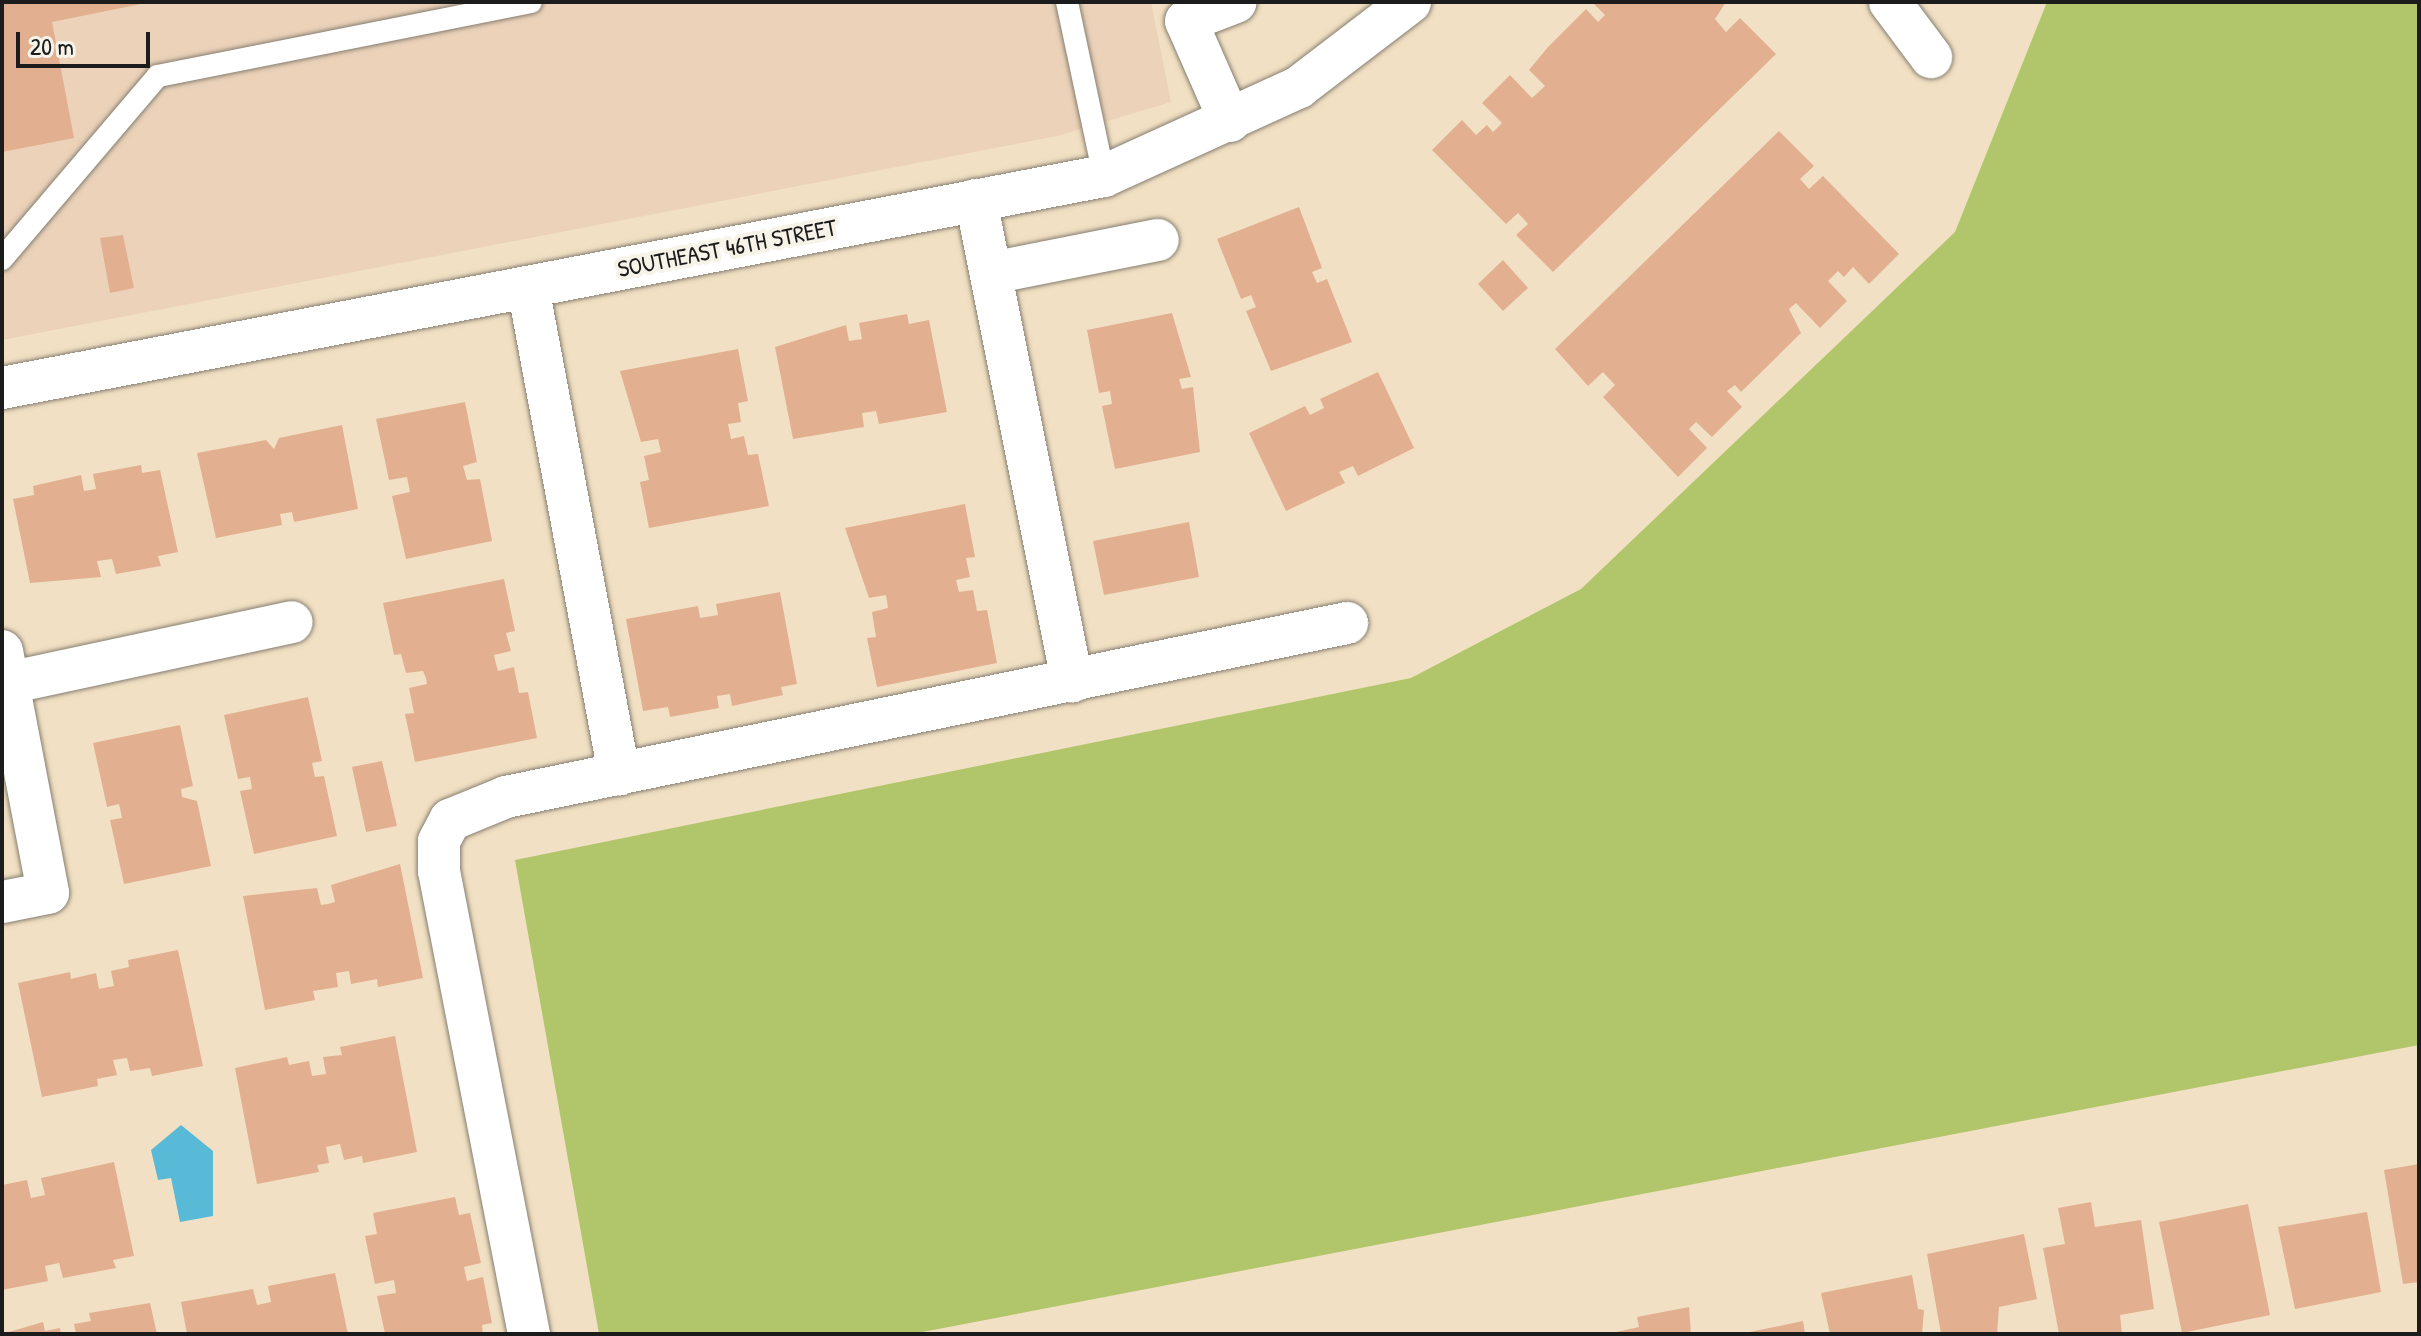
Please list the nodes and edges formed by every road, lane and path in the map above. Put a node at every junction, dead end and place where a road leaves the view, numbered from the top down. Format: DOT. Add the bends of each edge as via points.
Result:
graph roads {
  1 [pos="531,2"];
  2 [pos="1067,2"];
  3 [pos="1236,2"];
  4 [pos="1410,2"];
  5 [pos="1890,2"];
  6 [pos="1183,12"];
  7 [pos="1931,57"];
  8 [pos="1230,121"];
  9 [pos="1104,176"];
  10 [pos="976,200"];
  11 [pos="1158,240"];
  12 [pos="2,259"];
  13 [pos="991,273"];
  14 [pos="528,287"];
  15 [pos="2,388"];
  16 [pos="292,622"];
  17 [pos="1347,623"];
  18 [pos="5,667"];
  19 [pos="1072,682"];
  20 [pos="619,775"];
  21 [pos="2,902"];
  22 [pos="529,1334"];
  1 -- 12 [label="lane" via="158,76"];
  2 -- 9 [label="lane"];
  3 -- 6 [label="street"];
  4 -- 8 [label="street, SOUTHEAST 46TH STREET" via="1299,87"];
  5 -- 7 [label="street"];
  6 -- 8 [label="street"];
  8 -- 9 [label="street, SOUTHEAST 46TH STREET"];
  9 -- 10 [label="street, SOUTHEAST 46TH STREET"];
  10 -- 13 [label="street"];
  10 -- 14 [label="street, SOUTHEAST 46TH STREET"];
  11 -- 13 [label="street"];
  13 -- 19 [label="street"];
  14 -- 15 [label="street, SOUTHEAST 46TH STREET"];
  14 -- 20 [label="street"];
  16 -- 18 [label="street"];
  17 -- 19 [label="street"];
  18 -- 21 [label="street" via="48,893"];
  19 -- 20 [label="street"];
  20 -- 22 [label="street" via="470,807 450,820 439,841"];
}
